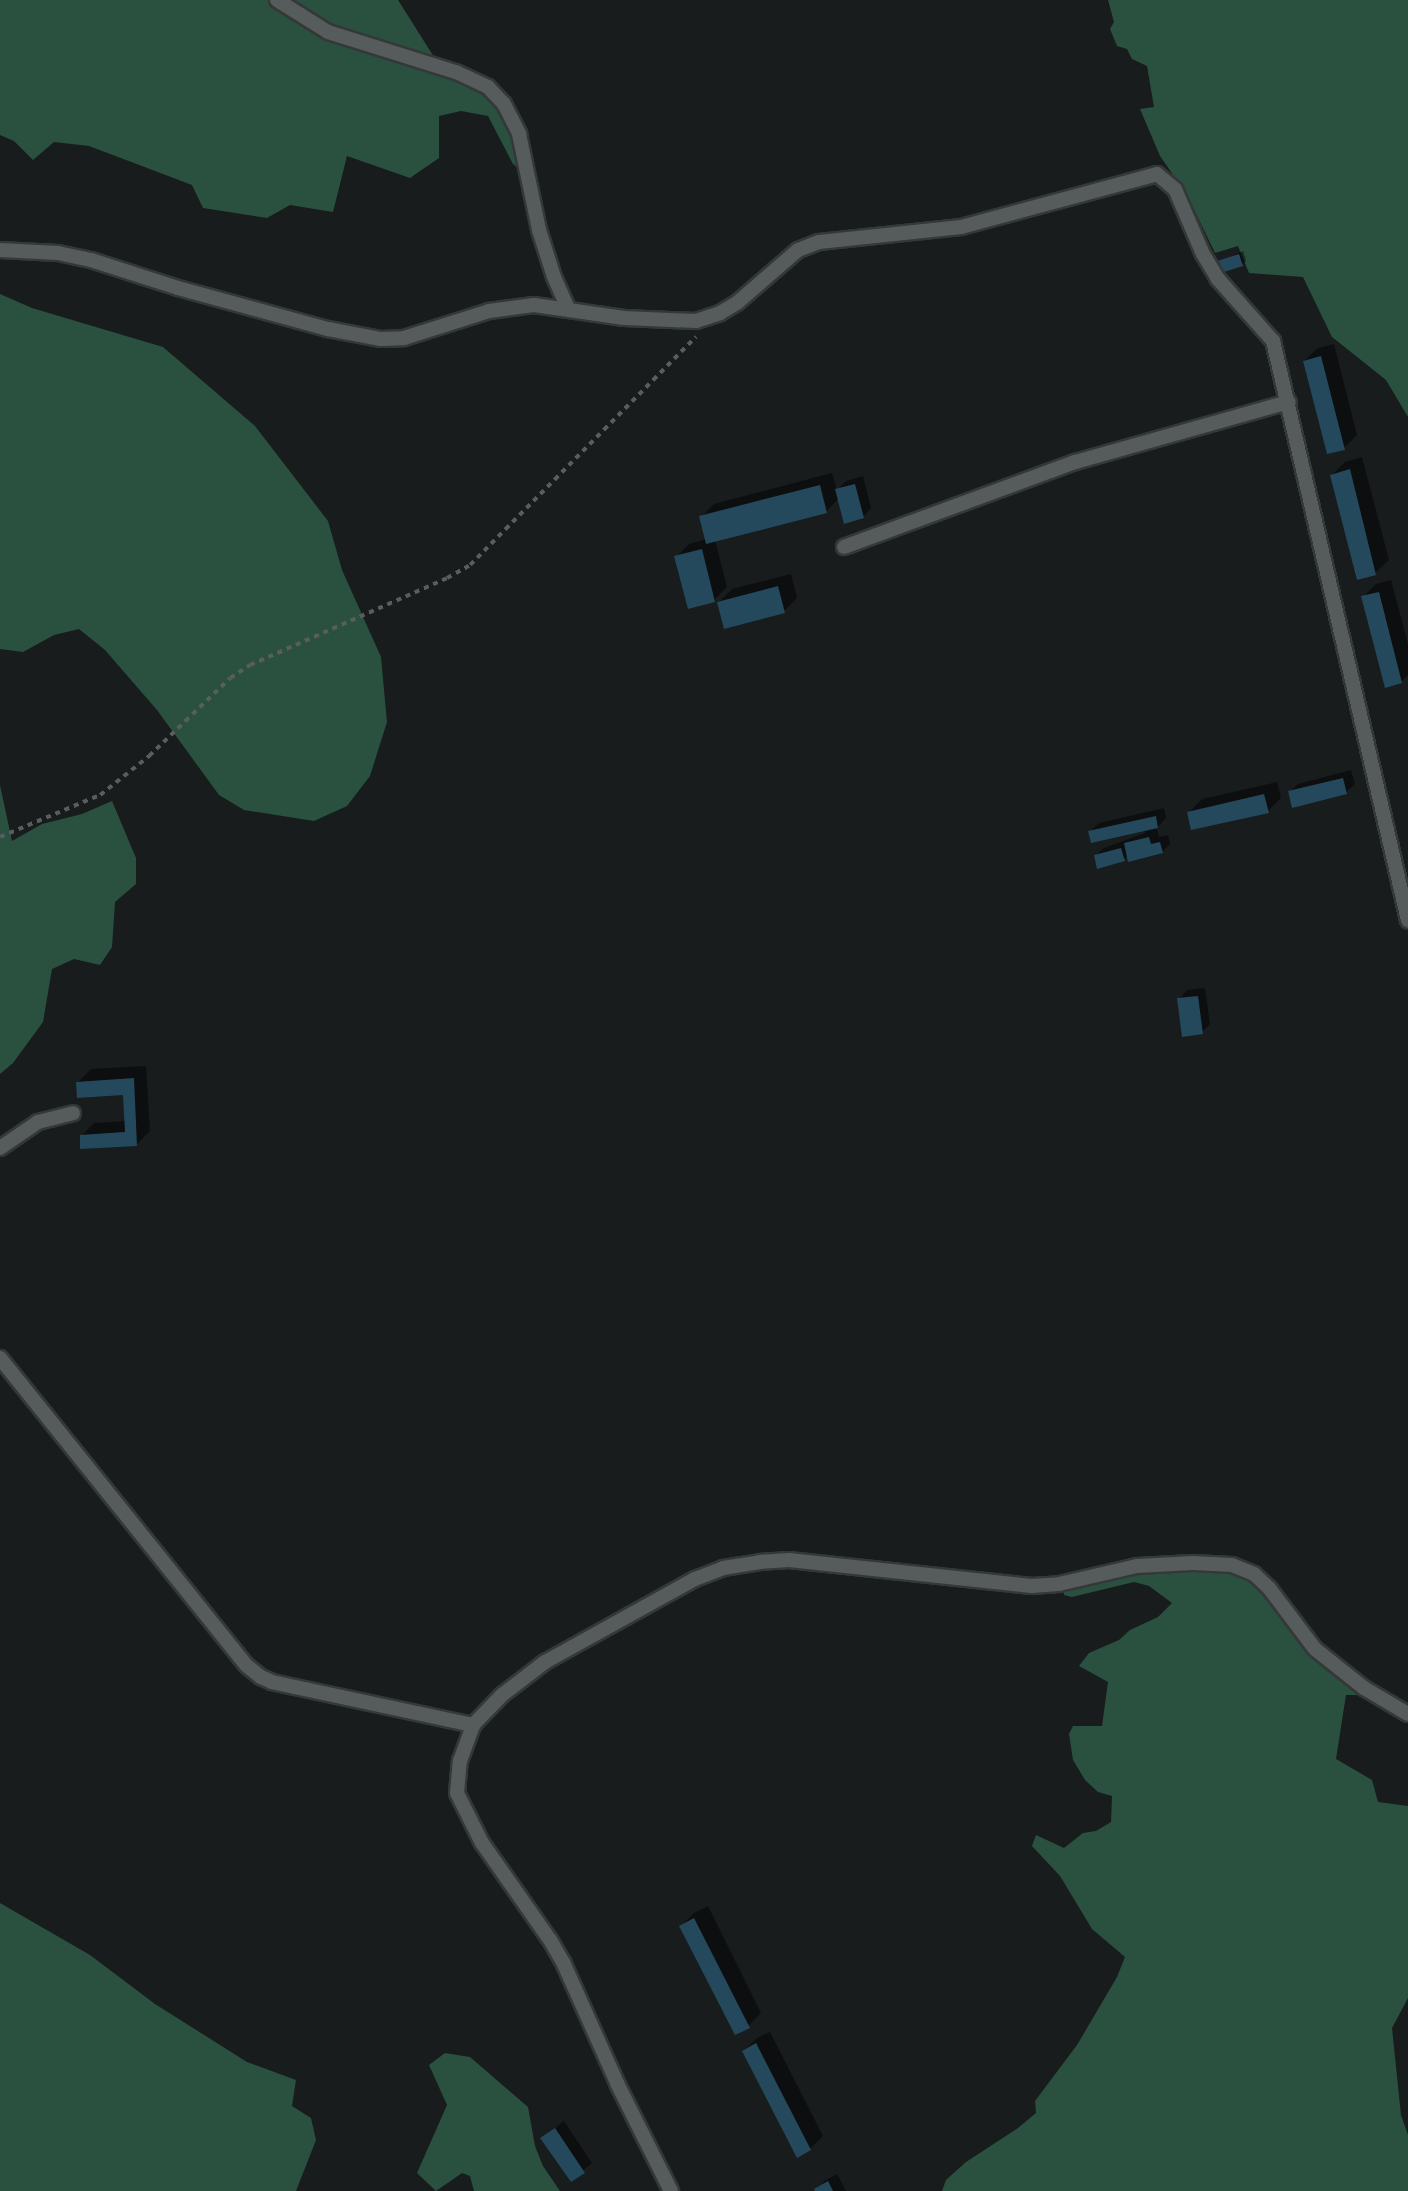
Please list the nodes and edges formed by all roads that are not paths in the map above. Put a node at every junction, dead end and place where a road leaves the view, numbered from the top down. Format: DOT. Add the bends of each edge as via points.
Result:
graph roads {
  1 [pos="277,0"];
  2 [pos="0,250"];
  3 [pos="568,308"];
  4 [pos="1289,402"];
  5 [pos="844,547"];
  6 [pos="1408,920"];
  7 [pos="74,1113"];
  8 [pos="0,1148"];
  9 [pos="0,1358"];
  10 [pos="1408,1714"];
  11 [pos="473,1725"];
  12 [pos="671,2191"];
  1 -- 3 [label="street" via="328,32 456,72 488,87 504,104 519,134 539,230"];
  2 -- 3 [label="street" via="91,260 328,329 381,339 427,333 489,311 534,305"];
  3 -- 4 [label="street" via="624,318 696,321 738,302 798,250 819,242 961,227 1157,174 1175,189 1219,279 1273,341"];
  4 -- 5 [label="street" via="1075,462"];
  4 -- 6 [label="street"];
  7 -- 8 [label="street" via="38,1122"];
  9 -- 11 [label="street" via="246,1665 261,1677"];
  10 -- 11 [label="street" via="1364,1688 1315,1649 1269,1588 1254,1574 1232,1565 1137,1566 1032,1586 789,1560 723,1568 626,1615 545,1662"];
  11 -- 12 [label="street" via="456,1779 461,1804 564,1964"];
}
